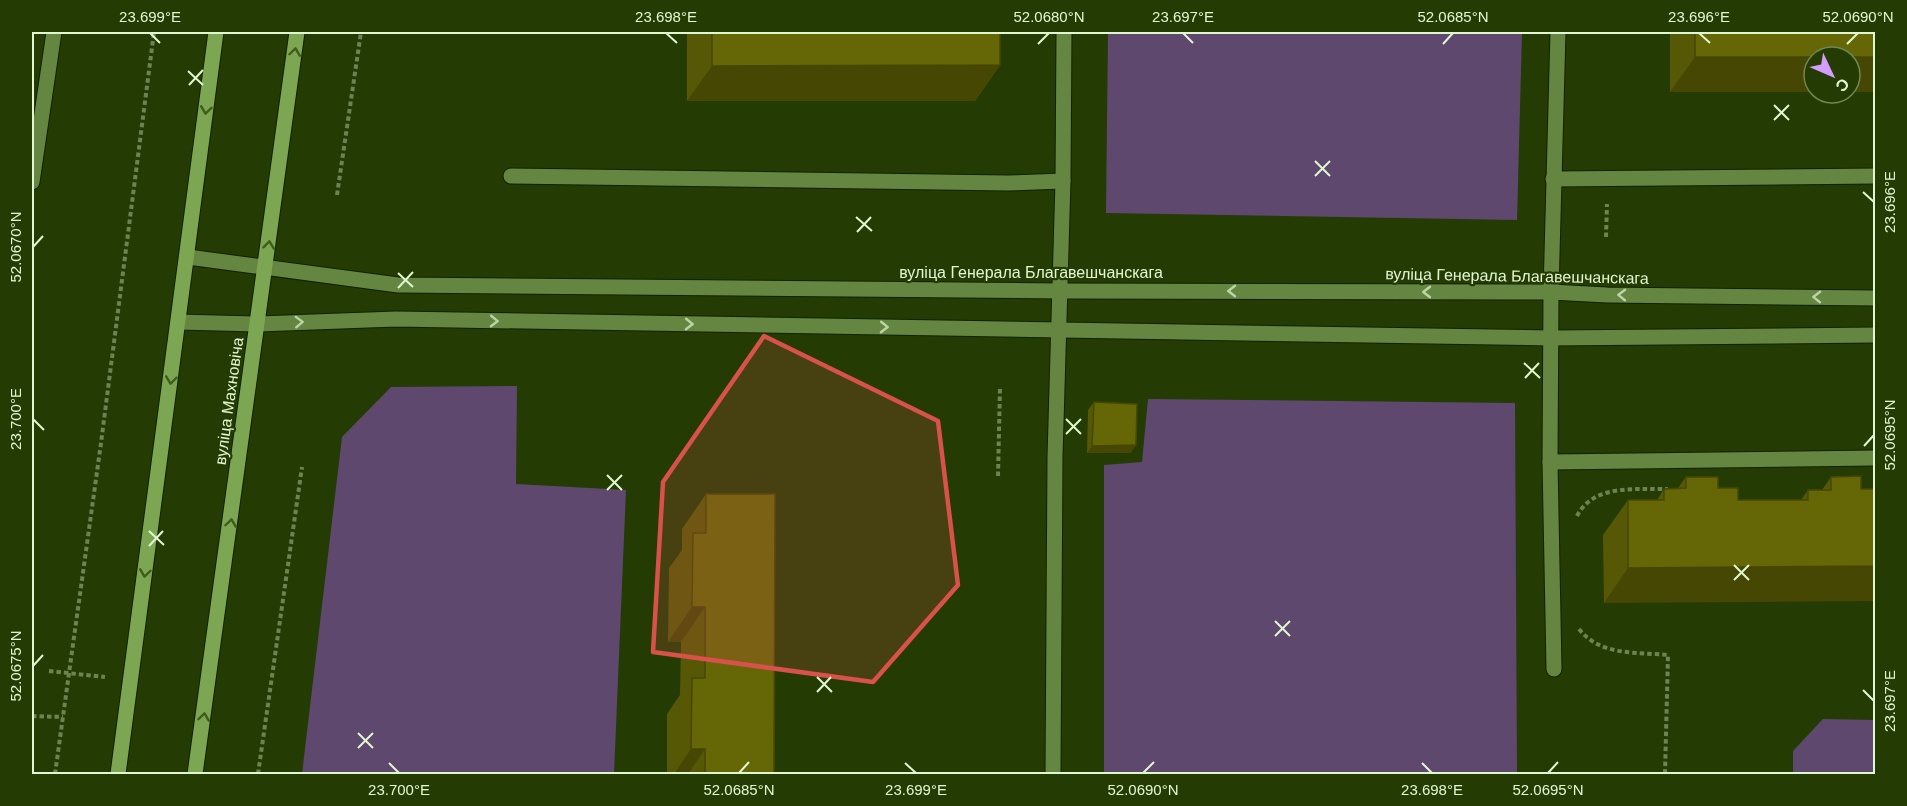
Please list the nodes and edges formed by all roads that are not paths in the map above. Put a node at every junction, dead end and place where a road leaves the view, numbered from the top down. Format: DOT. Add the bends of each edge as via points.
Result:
graph roads {
  1 [pos="54,32"];
  2 [pos="216,32"];
  3 [pos="297,32"];
  4 [pos="1064,32"];
  5 [pos="1558,32"];
  6 [pos="510,176"];
  7 [pos="1875,176"];
  8 [pos="1553,179"];
  9 [pos="1063,181"];
  10 [pos="32,182"];
  11 [pos="188,257"];
  12 [pos="266,269"];
  13 [pos="1061,291"];
  14 [pos="1551,292"];
  15 [pos="1875,298"];
  16 [pos="178,322"];
  17 [pos="258,324"];
  18 [pos="1059,329"];
  19 [pos="1875,335"];
  20 [pos="1551,338"];
  21 [pos="1875,458"];
  22 [pos="1550,462"];
  23 [pos="1554,669"];
  24 [pos="118,774"];
  25 [pos="195,774"];
  26 [pos="1053,774"];
  1 -- 10 [label="street"];
  2 -- 11 [label="main road, one-way"];
  12 -- 3 [label="main road, вуліца Махновіча, one-way"];
  4 -- 9 [label="street"];
  5 -- 8 [label="street"];
  6 -- 9 [label="street"];
  7 -- 8 [label="street"];
  8 -- 14 [label="street"];
  9 -- 13 [label="street"];
  11 -- 12 [label="street, вуліца Генерала Благавешчанскага"];
  11 -- 16 [label="main road"];
  12 -- 13 [label="street, вуліца Генерала Благавешчанскага" via="398,285"];
  12 -- 17 [label="main road, вуліца Махновіча"];
  14 -- 13 [label="street, вуліца Генерала Благавешчанскага, one-way"];
  13 -- 18 [label="street"];
  15 -- 14 [label="street, вуліца Генерала Благавешчанскага, one-way"];
  14 -- 20 [label="street"];
  16 -- 17 [label="street"];
  16 -- 24 [label="main road, one-way"];
  17 -- 18 [label="street, one-way" via="396,319"];
  25 -- 17 [label="main road, вуліца Махновіча, one-way"];
  18 -- 20 [label="street"];
  18 -- 26 [label="street"];
  19 -- 20 [label="street"];
  20 -- 22 [label="street"];
  21 -- 22 [label="street"];
  22 -- 23 [label="street"];
}
